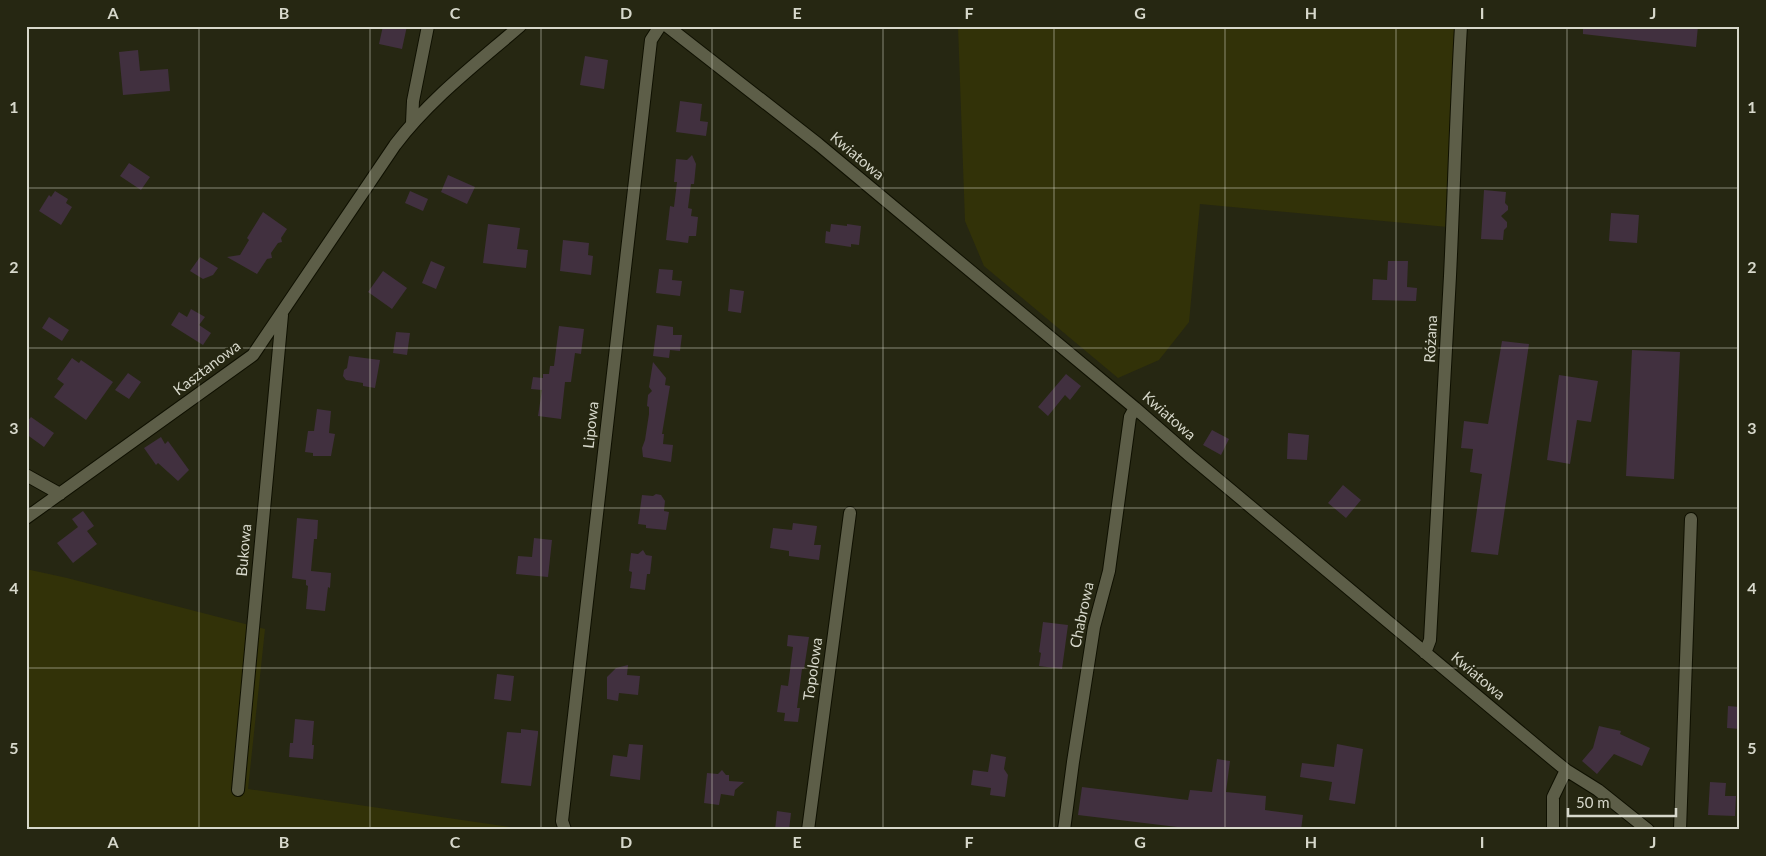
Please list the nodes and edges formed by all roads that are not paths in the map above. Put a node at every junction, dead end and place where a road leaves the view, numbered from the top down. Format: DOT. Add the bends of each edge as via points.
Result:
graph roads {
  1 [pos="428,26"];
  2 [pos="520,26"];
  3 [pos="660,26"];
  4 [pos="667,26"];
  5 [pos="1461,26"];
  6 [pos="412,124"];
  7 [pos="282,312"];
  8 [pos="1135,408"];
  9 [pos="26,475"];
  10 [pos="60,494"];
  11 [pos="850,513"];
  12 [pos="26,518"];
  13 [pos="1691,519"];
  14 [pos="1425,652"];
  15 [pos="1566,770"];
  16 [pos="238,790"];
  17 [pos="565,830"];
  18 [pos="808,830"];
  19 [pos="1064,830"];
  20 [pos="1554,830"];
  21 [pos="1648,830"];
  22 [pos="1680,830"];
  1 -- 6 [label="street" via="413,102"];
  2 -- 6 [label="street, Kasztanowa" via="431,103"];
  3 -- 17 [label="street, Lipowa" via="651,40 562,821"];
  4 -- 8 [label="street, Kwiatowa" via="818,144"];
  5 -- 14 [label="street, Różana" via="1431,630"];
  6 -- 7 [label="street, Kasztanowa"];
  7 -- 10 [label="street, Kasztanowa" via="253,355"];
  7 -- 16 [label="street, Bukowa"];
  8 -- 14 [label="street, Kwiatowa"];
  8 -- 19 [label="street, Chabrowa" via="1130,417 1109,571 1093,637"];
  9 -- 10 [label="street"];
  10 -- 12 [label="street, Kasztanowa"];
  11 -- 18 [label="street, Topolowa"];
  13 -- 22 [label="street"];
  14 -- 15 [label="street, Kwiatowa"];
  15 -- 20 [label="street" via="1553,797"];
  15 -- 21 [label="street, Kwiatowa" via="1598,790"];
}
